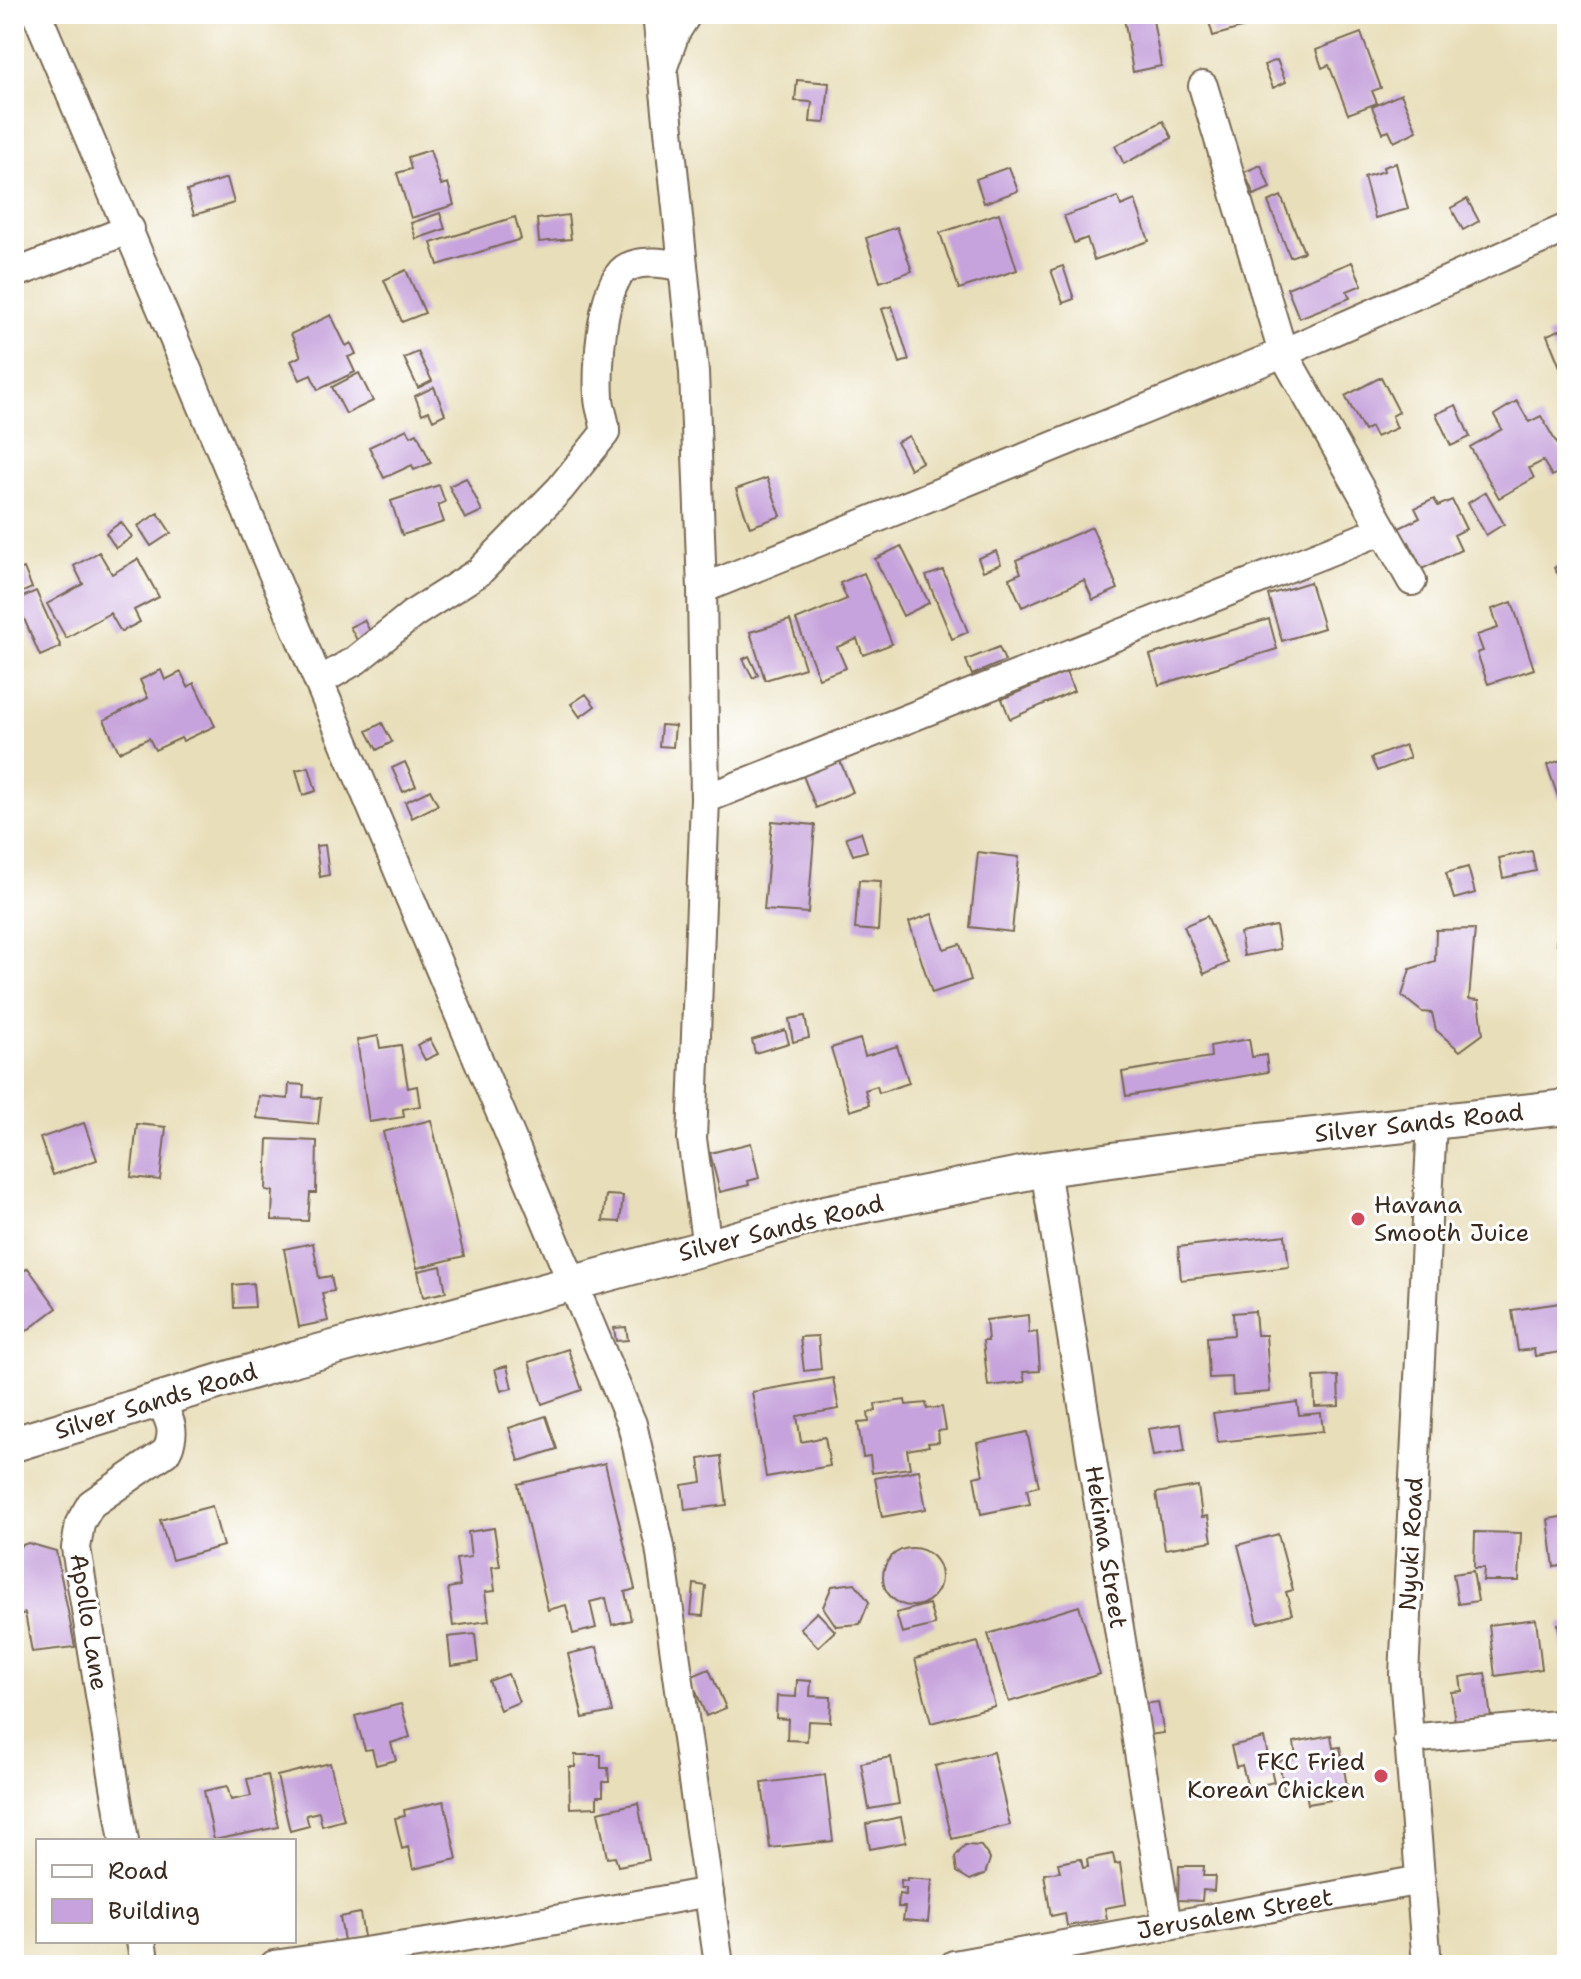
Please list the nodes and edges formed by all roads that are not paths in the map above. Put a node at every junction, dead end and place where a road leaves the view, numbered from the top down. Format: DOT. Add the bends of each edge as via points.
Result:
graph roads {
  1 [pos="37,14"];
  2 [pos="657,14"];
  3 [pos="687,14"];
  4 [pos="663,69"];
  5 [pos="1203,86"];
  6 [pos="1567,228"];
  7 [pos="130,229"];
  8 [pos="683,267"];
  9 [pos="14,274"];
  10 [pos="1283,353"];
  11 [pos="1383,530"];
  12 [pos="1412,581"];
  13 [pos="702,589"];
  14 [pos="320,681"];
  15 [pos="705,799"];
  16 [pos="1567,1107"];
  17 [pos="1432,1122"];
  18 [pos="1045,1169"];
  19 [pos="707,1247"];
  20 [pos="572,1282"];
  21 [pos="160,1401"];
  22 [pos="16,1439"];
  23 [pos="1567,1724"];
  24 [pos="1408,1739"];
  25 [pos="124,1839"];
  26 [pos="1421,1880"];
  27 [pos="709,1892"];
  28 [pos="1167,1926"];
  29 [pos="141,1943"];
  30 [pos="145,1965"];
  31 [pos="274,1965"];
  32 [pos="719,1965"];
  33 [pos="954,1965"];
  34 [pos="1427,1965"];
  1 -- 7 [label="street"];
  2 -- 4 [label="street"];
  3 -- 4 [label="street"];
  4 -- 8 [label="street"];
  5 -- 10 [label="street"];
  6 -- 10 [label="street"];
  7 -- 9 [label="street"];
  7 -- 14 [label="street"];
  8 -- 13 [label="street" via="694,372"];
  8 -- 14 [label="street" via="642,264 616,275 604,313 598,389 605,433 560,489 479,572"];
  10 -- 11 [label="street"];
  10 -- 13 [label="street"];
  11 -- 12 [label="street"];
  11 -- 15 [label="street"];
  13 -- 15 [label="street"];
  14 -- 20 [label="street"];
  15 -- 19 [label="street" via="692,1139"];
  16 -- 17 [label="street, Silver Sands Road"];
  17 -- 18 [label="street, Silver Sands Road"];
  17 -- 24 [label="street, Nyuki Road" via="1404,1675"];
  18 -- 19 [label="street, Silver Sands Road" via="825,1213"];
  18 -- 28 [label="street, Hekima Street"];
  19 -- 20 [label="street, Silver Sands Road"];
  20 -- 21 [label="street, Silver Sands Road"];
  20 -- 27 [label="street" via="632,1424 657,1532"];
  21 -- 22 [label="street, Silver Sands Road"];
  21 -- 25 [label="street, Apollo Lane" via="172,1423 166,1452 91,1504 80,1523 76,1548"];
  23 -- 24 [label="street"];
  24 -- 26 [label="street, Nyuki Road"];
  26 -- 28 [label="street, Jerusalem Street"];
  26 -- 34 [label="street, Nyuki Road"];
  27 -- 31 [label="street"];
  27 -- 32 [label="street"];
  28 -- 33 [label="street, Jerusalem Street"];
  29 -- 30 [label="street"];
}
